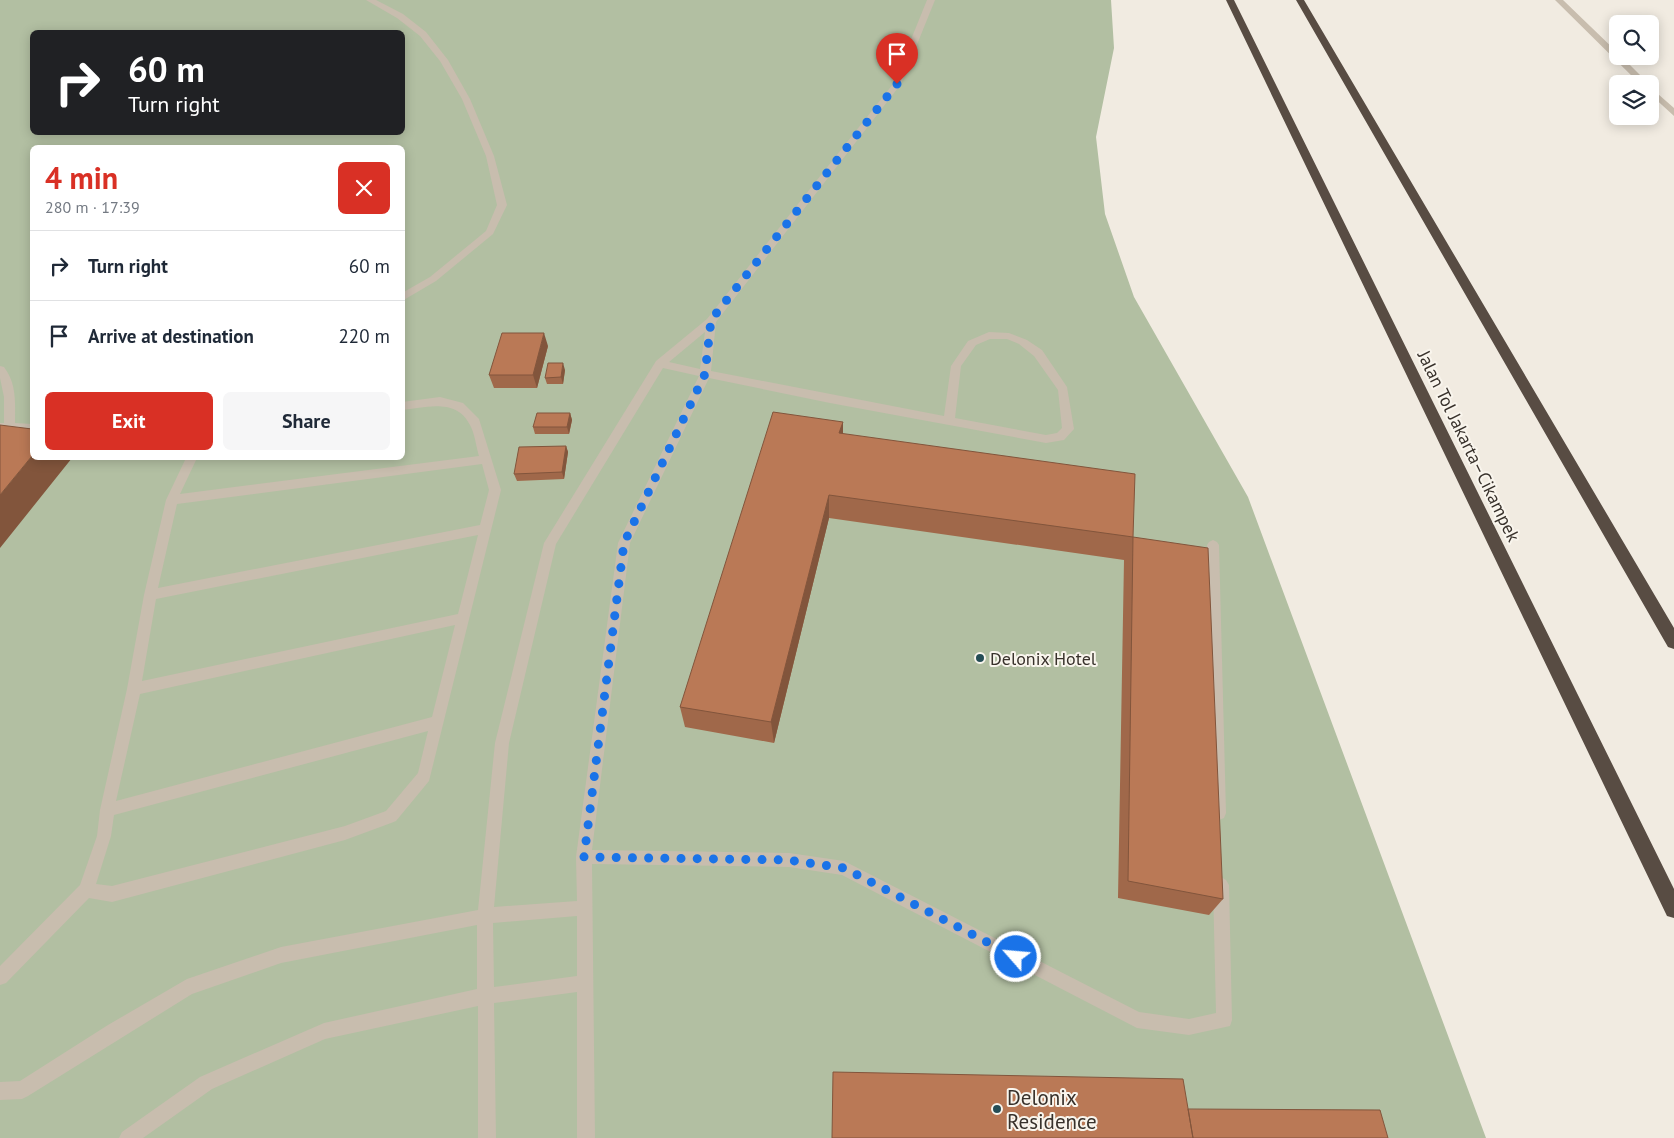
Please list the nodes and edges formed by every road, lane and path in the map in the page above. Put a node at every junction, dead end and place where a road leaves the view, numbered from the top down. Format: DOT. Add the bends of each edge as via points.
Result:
graph roads {
  1 [pos="370,0"];
  2 [pos="931,0"];
  3 [pos="1230,0"];
  4 [pos="1300,0"];
  5 [pos="1559,0"];
  6 [pos="1636,75"];
  7 [pos="1659,98"];
  8 [pos="1674,113"];
  9 [pos="405,296"];
  10 [pos="711,320"];
  11 [pos="660,364"];
  12 [pos="0,370"];
  13 [pos="705,374"];
  14 [pos="405,406"];
  15 [pos="949,421"];
  16 [pos="5,427"];
  17 [pos="30,428"];
  18 [pos="486,459"];
  19 [pos="190,460"];
  20 [pos="172,500"];
  21 [pos="486,529"];
  22 [pos="1213,545"];
  23 [pos="150,596"];
  24 [pos="463,618"];
  25 [pos="1674,642"];
  26 [pos="134,689"];
  27 [pos="437,722"];
  28 [pos="107,810"];
  29 [pos="1220,832"];
  30 [pos="584,857"];
  31 [pos="1220,872"];
  32 [pos="86,890"];
  33 [pos="584,908"];
  34 [pos="1674,909"];
  35 [pos="485,916"];
  36 [pos="0,977"];
  37 [pos="584,983"];
  38 [pos="485,996"];
  39 [pos="0,1091"];
  40 [pos="128,1138"];
  41 [pos="487,1138"];
  42 [pos="586,1138"];
  1 -- 9 [label="lane" via="400,16 423,34 444,60 466,99 490,156 502,205 490,232 433,279"];
  2 -- 10 [label="lane" via="897,84"];
  3 -- 34 [label="highway, Jalan Tol Jakarta–Cikampek"];
  4 -- 25 [label="highway"];
  5 -- 6 [label="lane"];
  7 -- 8 [label="lane"];
  10 -- 11 [label="lane"];
  10 -- 13 [label="lane"];
  11 -- 13 [label="lane"];
  11 -- 35 [label="lane" via="550,543 502,743"];
  12 -- 16 [label="lane" via="9,388"];
  13 -- 15 [label="lane"];
  13 -- 30 [label="lane" via="624,543"];
  14 -- 18 [label="lane" via="440,401 459,406 475,422"];
  15 -- 15 [label="lane" via="956,366 972,343 990,335 1009,336 1038,353 1063,390 1068,429 1060,437 1046,439"];
  16 -- 17 [label="lane"];
  18 -- 20 [label="lane"];
  18 -- 21 [label="lane" via="495,490"];
  19 -- 20 [label="lane"];
  20 -- 23 [label="lane"];
  21 -- 23 [label="lane"];
  21 -- 24 [label="lane"];
  22 -- 29 [label="lane"];
  23 -- 26 [label="lane"];
  24 -- 26 [label="lane"];
  24 -- 27 [label="lane"];
  26 -- 28 [label="lane"];
  27 -- 28 [label="lane"];
  27 -- 32 [label="lane" via="424,776 391,816 345,833 112,894"];
  28 -- 32 [label="lane" via="104,836"];
  30 -- 31 [label="lane" via="788,860 844,868 1137,1020 1190,1028 1224,1020"];
  30 -- 33 [label="lane"];
  32 -- 36 [label="lane"];
  33 -- 35 [label="lane"];
  33 -- 37 [label="lane"];
  35 -- 38 [label="lane"];
  35 -- 39 [label="lane" via="281,955 195,984 22,1090"];
  37 -- 38 [label="lane"];
  37 -- 42 [label="lane"];
  38 -- 40 [label="lane" via="324,1031 206,1083"];
  38 -- 41 [label="lane"];
}
